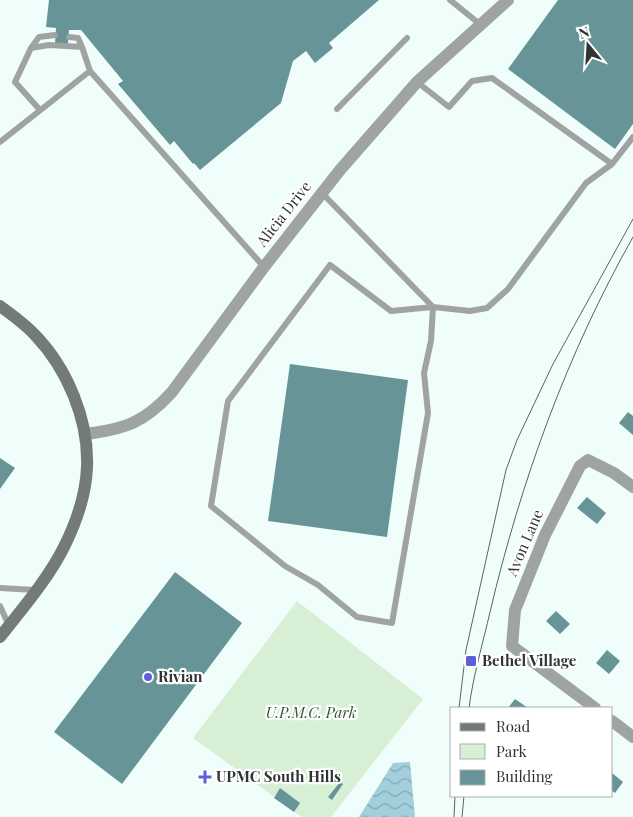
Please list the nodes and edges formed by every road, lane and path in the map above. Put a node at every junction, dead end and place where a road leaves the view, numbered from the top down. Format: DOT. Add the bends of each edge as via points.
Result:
graph roads {
  1 [pos="450,0"];
  2 [pos="508,0"];
  3 [pos="481,25"];
  4 [pos="56,35"];
  5 [pos="69,37"];
  6 [pos="407,38"];
  7 [pos="82,47"];
  8 [pos="31,48"];
  9 [pos="90,71"];
  10 [pos="417,82"];
  11 [pos="337,108"];
  12 [pos="40,110"];
  13 [pos="633,137"];
  14 [pos="0,142"];
  15 [pos="612,164"];
  16 [pos="322,193"];
  17 [pos="264,267"];
  18 [pos="0,306"];
  19 [pos="432,308"];
  20 [pos="85,434"];
  21 [pos="633,487"];
  22 [pos="0,588"];
  23 [pos="35,590"];
  24 [pos="0,606"];
  25 [pos="8,626"];
  26 [pos="0,637"];
  27 [pos="593,707"];
  28 [pos="613,722"];
  29 [pos="633,737"];
  1 -- 3 [label="lane"];
  2 -- 3 [label="street, Alicia Drive"];
  3 -- 10 [label="street, Alicia Drive"];
  4 -- 8 [label="lane" via="39,37"];
  5 -- 7 [label="lane" via="78,38"];
  6 -- 11 [label="lane"];
  7 -- 8 [label="lane" via="49,45"];
  7 -- 9 [label="lane"];
  8 -- 12 [label="lane" via="15,82"];
  9 -- 12 [label="lane"];
  9 -- 17 [label="lane"];
  10 -- 15 [label="lane" via="449,107 472,81 492,78"];
  10 -- 16 [label="street, Alicia Drive"];
  12 -- 14 [label="lane"];
  13 -- 15 [label="lane"];
  15 -- 19 [label="lane" via="586,183 508,288 487,308 470,311"];
  16 -- 17 [label="street, Alicia Drive"];
  16 -- 19 [label="lane"];
  17 -- 20 [label="street, Alicia Drive" via="159,406 122,428"];
  18 -- 20 [label="street" via="35,334 56,362 75,399"];
  19 -- 19 [label="lane" via="431,341 424,373 428,413 392,623 357,617 318,585 285,566 211,506 228,401 330,265 391,311"];
  20 -- 23 [label="street" via="87,469 83,494 64,547"];
  21 -- 27 [label="street, Avon Lane" via="614,472 588,460 580,466 545,535 515,610 512,646"];
  22 -- 23 [label="lane"];
  23 -- 25 [label="street"];
  24 -- 25 [label="lane"];
  25 -- 26 [label="street"];
  28 -- 29 [label="street"];
}
